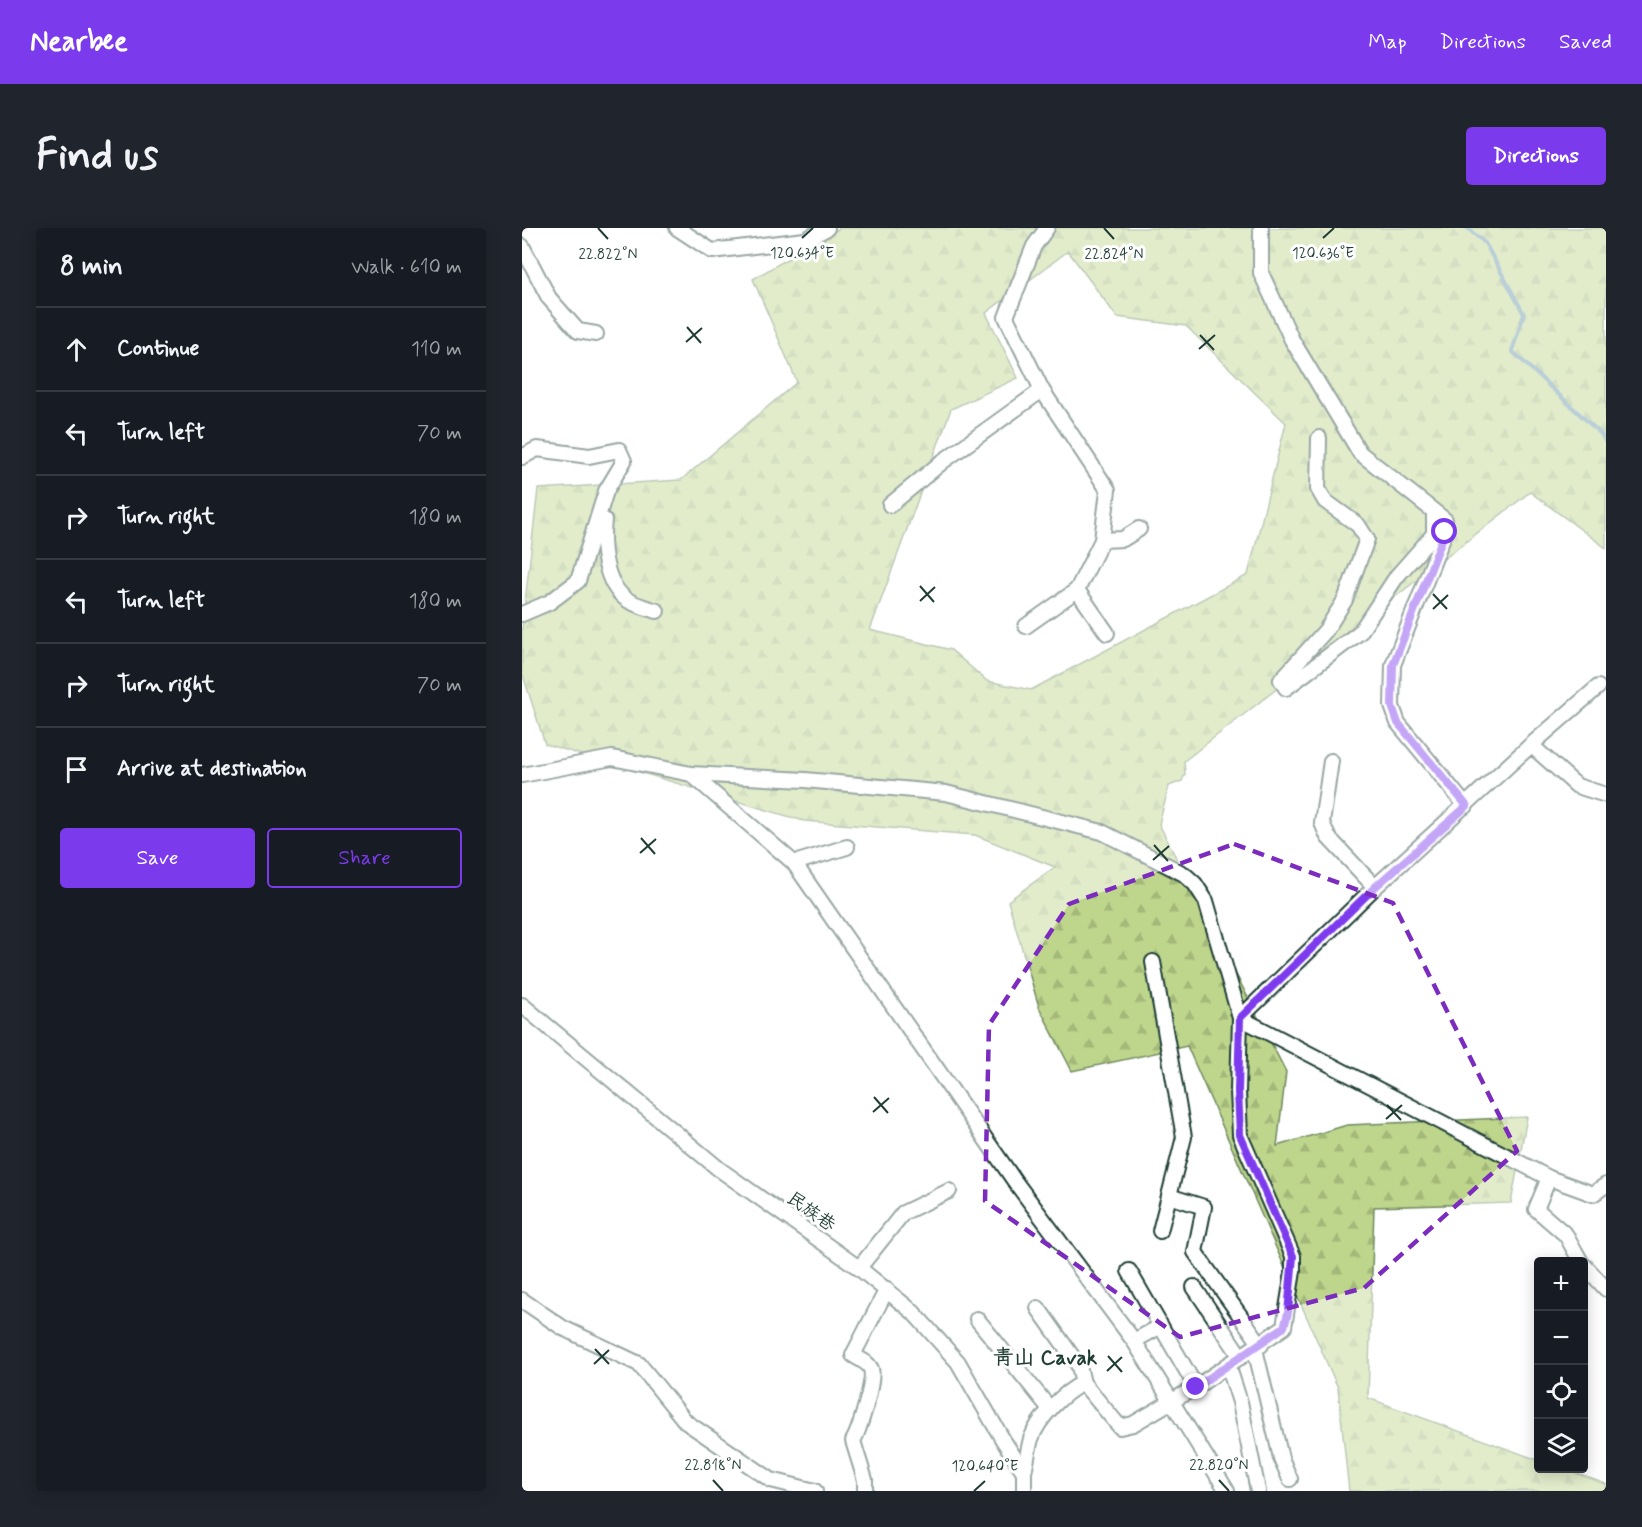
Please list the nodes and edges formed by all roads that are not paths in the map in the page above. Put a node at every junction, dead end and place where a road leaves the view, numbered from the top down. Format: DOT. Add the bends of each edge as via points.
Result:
graph roads {
  1 [pos="677,228"];
  2 [pos="827,228"];
  3 [pos="1047,228"];
  4 [pos="1261,228"];
  5 [pos="522,246"];
  6 [pos="596,334"];
  7 [pos="1042,390"];
  8 [pos="1320,438"];
  9 [pos="522,457"];
  10 [pos="606,491"];
  11 [pos="890,505"];
  12 [pos="1434,513"];
  13 [pos="1139,529"];
  14 [pos="1102,540"];
  15 [pos="1077,590"];
  16 [pos="657,611"];
  17 [pos="522,614"];
  18 [pos="1026,626"];
  19 [pos="1107,633"];
  20 [pos="1598,687"];
  21 [pos="1531,745"];
  22 [pos="1331,761"];
  23 [pos="691,774"];
  24 [pos="522,775"];
  25 [pos="1606,795"];
  26 [pos="1467,806"];
  27 [pos="847,847"];
  28 [pos="794,863"];
  29 [pos="1375,887"];
  30 [pos="1153,962"];
  31 [pos="522,1005"];
  32 [pos="1240,1018"];
  33 [pos="1549,1178"];
  34 [pos="1606,1185"];
  35 [pos="949,1191"];
  36 [pos="1169,1196"];
  37 [pos="1160,1231"];
  38 [pos="1579,1257"];
  39 [pos="859,1268"];
  40 [pos="1588,1270"];
  41 [pos="1129,1271"];
  42 [pos="1194,1287"];
  43 [pos="887,1289"];
  44 [pos="1606,1289"];
  45 [pos="522,1300"];
  46 [pos="1038,1308"];
  47 [pos="977,1319"];
  48 [pos="1161,1326"];
  49 [pos="1134,1341"];
  50 [pos="1258,1347"];
  51 [pos="1241,1357"];
  52 [pos="1228,1365"];
  53 [pos="1083,1383"];
  54 [pos="1196,1387"];
  55 [pos="1170,1402"];
  56 [pos="1050,1408"];
  57 [pos="1024,1472"];
  58 [pos="1290,1479"];
  59 [pos="815,1491"];
  60 [pos="865,1491"];
  61 [pos="1024,1491"];
  62 [pos="1227,1491"];
  63 [pos="1258,1491"];
  1 -- 2 [label="street" via="712,251 805,240"];
  3 -- 7 [label="street" via="1034,246 1006,317"];
  4 -- 12 [label="street" via="1261,273 1292,340 1360,453"];
  5 -- 6 [label="street" via="549,298 578,331"];
  7 -- 11 [label="street"];
  7 -- 14 [label="street" via="1108,490"];
  8 -- 12 [label="street" via="1318,489 1325,501 1358,525 1367,539 1345,600 1326,630 1281,680 1286,688 1360,632 1397,576 1434,534"];
  9 -- 10 [label="street" via="537,449 589,456 619,450 624,461"];
  10 -- 16 [label="street" via="604,555 611,578 626,599"];
  10 -- 17 [label="street" via="578,581 550,602"];
  12 -- 26 [label="street" via="1445,520 1445,532 1393,665 1392,706 1398,723"];
  13 -- 14 [label="street" via="1123,539"];
  14 -- 15 [label="street"];
  15 -- 18 [label="street"];
  15 -- 19 [label="street"];
  20 -- 21 [label="street"];
  21 -- 25 [label="street" via="1577,786"];
  21 -- 26 [label="street"];
  22 -- 29 [label="street" via="1322,823 1328,837"];
  23 -- 24 [label="street" via="612,758"];
  23 -- 28 [label="street"];
  23 -- 32 [label="street" via="946,793 1102,832 1184,874 1195,884 1206,901"];
  26 -- 29 [label="street"];
  27 -- 28 [label="street"];
  28 -- 49 [label="street" via="1016,1183"];
  29 -- 32 [label="street"];
  30 -- 36 [label="street" via="1184,1137"];
  31 -- 39 [label="street, 民族巷" via="719,1169"];
  32 -- 33 [label="street"];
  32 -- 50 [label="street" via="1240,1135 1293,1256 1284,1327"];
  33 -- 34 [label="street" via="1593,1194"];
  33 -- 38 [label="street" via="1536,1209 1566,1234"];
  35 -- 39 [label="street" via="903,1213"];
  36 -- 37 [label="street"];
  36 -- 50 [label="street" via="1204,1207 1196,1252"];
  39 -- 43 [label="street, 民族巷"];
  40 -- 44 [label="street"];
  41 -- 48 [label="street"];
  42 -- 51 [label="street"];
  43 -- 57 [label="street, 民族巷" via="958,1362"];
  43 -- 60 [label="street" via="853,1355 867,1363 873,1377 853,1441 866,1480"];
  45 -- 59 [label="street" via="563,1328 639,1364 686,1422 771,1480"];
  46 -- 53 [label="street" via="1079,1366"];
  47 -- 56 [label="street"];
  48 -- 49 [label="street"];
  48 -- 54 [label="street"];
  49 -- 55 [label="street"];
  50 -- 51 [label="street"];
  50 -- 58 [label="street" via="1281,1458"];
  51 -- 52 [label="street"];
  52 -- 54 [label="street"];
  52 -- 63 [label="street" via="1240,1402"];
  53 -- 55 [label="street" via="1120,1427 1133,1424"];
  53 -- 56 [label="street"];
  54 -- 55 [label="street"];
  55 -- 62 [label="street"];
  56 -- 57 [label="street" via="1032,1437"];
  57 -- 61 [label="street"];
}
